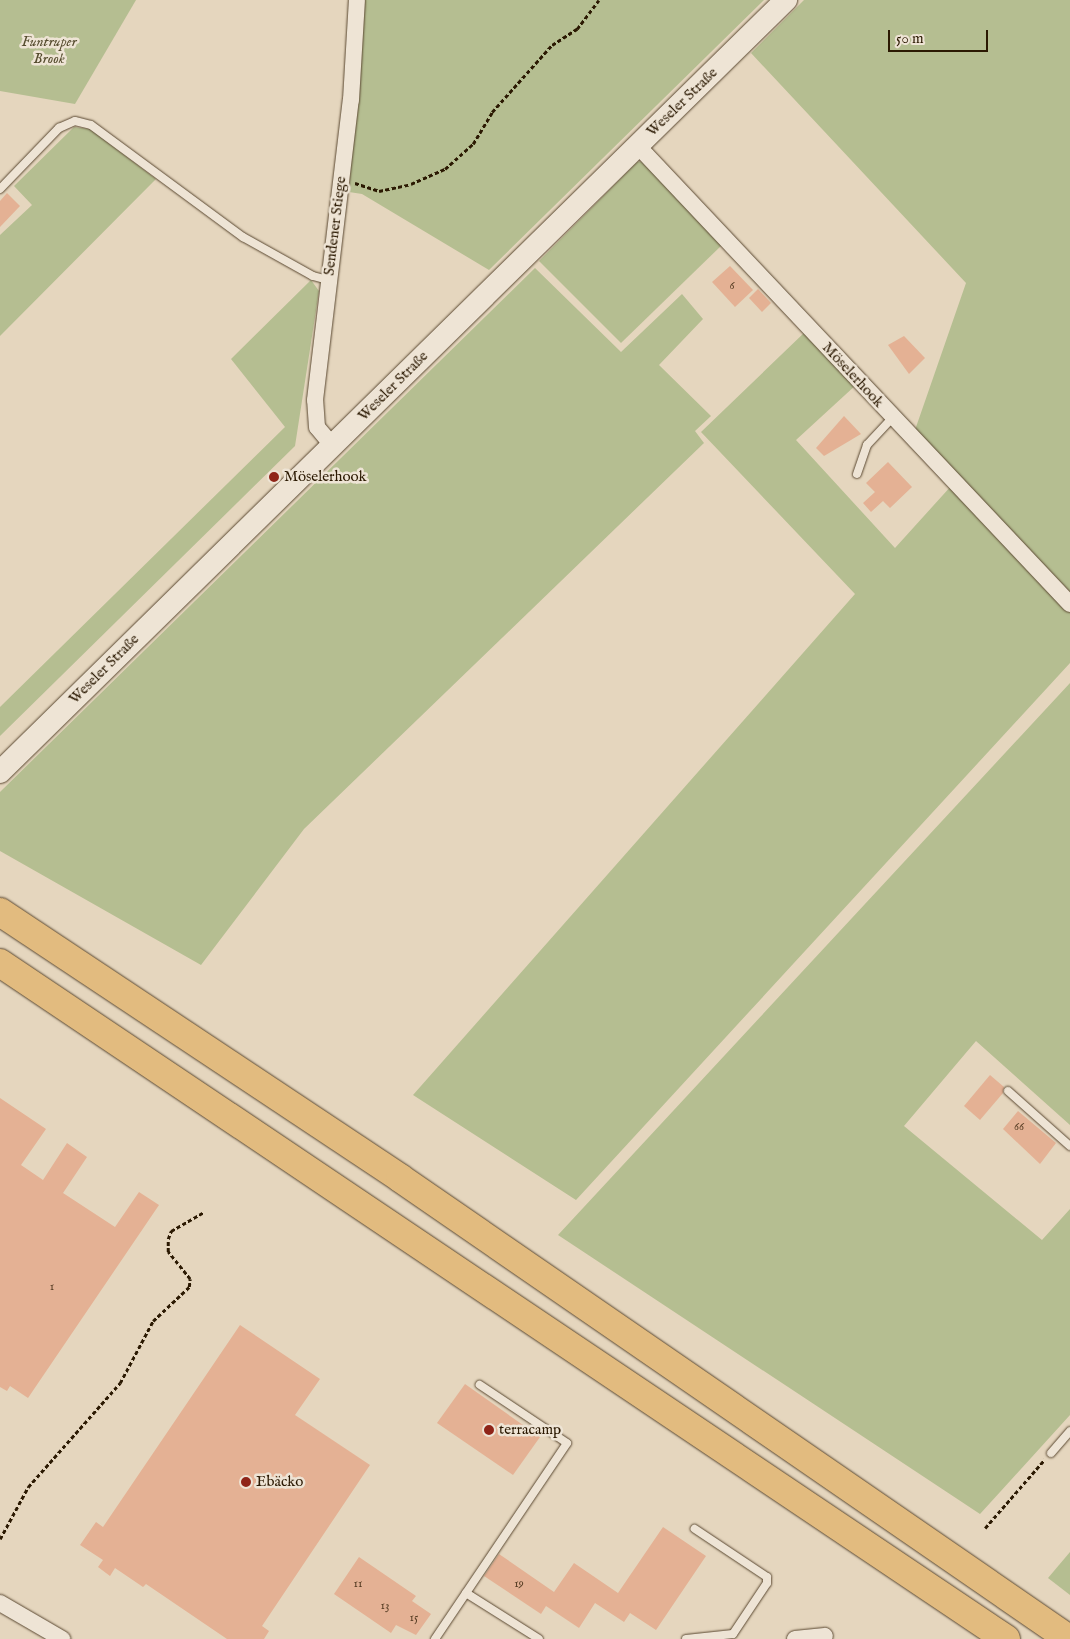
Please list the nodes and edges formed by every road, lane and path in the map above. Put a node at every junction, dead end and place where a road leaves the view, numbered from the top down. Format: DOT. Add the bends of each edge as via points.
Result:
graph roads {
  1 [pos="357,0"];
  2 [pos="599,0"];
  3 [pos="786,0"];
  4 [pos="637,145"];
  5 [pos="0,189"];
  6 [pos="367,190"];
  7 [pos="328,280"];
  8 [pos="893,417"];
  9 [pos="332,446"];
  10 [pos="857,474"];
  11 [pos="1070,604"];
  12 [pos="0,772"];
  13 [pos="0,912"];
  14 [pos="0,963"];
  15 [pos="1008,1091"];
  16 [pos="1070,1146"];
  17 [pos="204,1212"];
  18 [pos="480,1385"];
  19 [pos="1070,1431"];
  20 [pos="1051,1452"];
  21 [pos="985,1528"];
  22 [pos="695,1529"];
  23 [pos="0,1539"];
  24 [pos="466,1593"];
  25 [pos="0,1603"];
  26 [pos="825,1636"];
  27 [pos="62,1639"];
  28 [pos="435,1639"];
  29 [pos="539,1639"];
  30 [pos="686,1639"];
  31 [pos="795,1639"];
  32 [pos="1006,1639"];
  33 [pos="1069,1639"];
  1 -- 7 [label="street, Sendener Stiege" via="350,100"];
  2 -- 6 [label="path" via="577,28 552,44 492,112 473,144 445,169 411,184"];
  3 -- 4 [label="main road, Weseler Straße"];
  4 -- 8 [label="street, Möselerhook"];
  4 -- 9 [label="main road, Weseler Straße"];
  5 -- 7 [label="lane" via="59,128 75,121 91,125 243,237 313,276"];
  7 -- 9 [label="street, Sendener Stiege" via="315,417"];
  8 -- 10 [label="lane" via="867,445"];
  8 -- 11 [label="street, Möselerhook"];
  9 -- 12 [label="main road, Weseler Straße"];
  13 -- 33 [label="highway" via="400,1178 948,1552"];
  14 -- 32 [label="highway"];
  15 -- 16 [label="lane"];
  17 -- 23 [label="path" via="171,1231 168,1239 168,1252 187,1274 189,1287 153,1321 125,1376 99,1410 28,1487"];
  18 -- 24 [label="lane" via="567,1444"];
  19 -- 20 [label="lane"];
  20 -- 21 [label="path"];
  22 -- 30 [label="lane" via="767,1577 767,1583 733,1634"];
  24 -- 28 [label="lane"];
  24 -- 29 [label="lane"];
  25 -- 27 [label="street"];
  26 -- 31 [label="street"];
}
